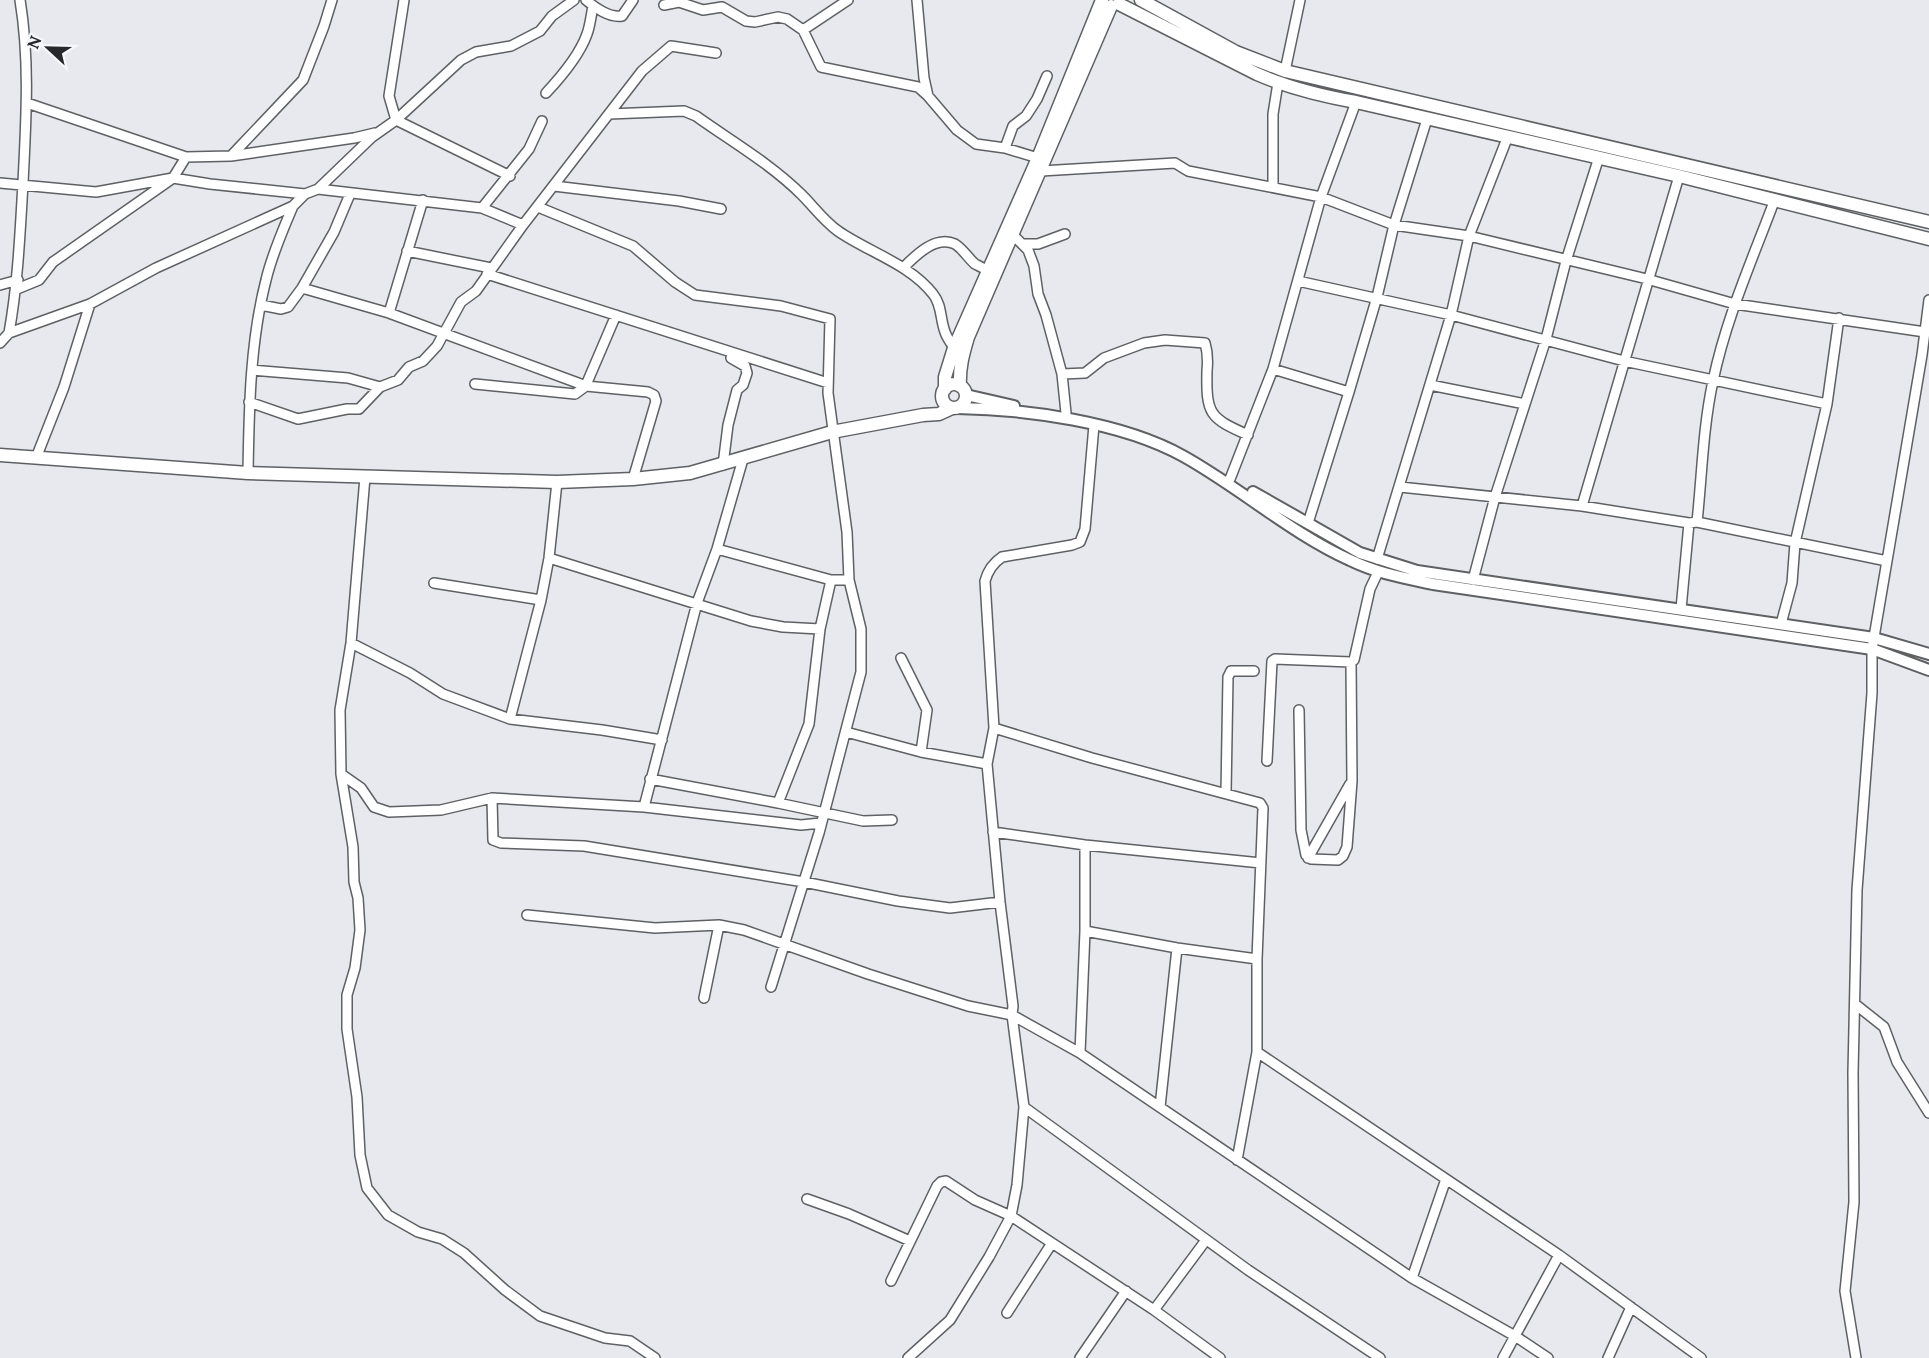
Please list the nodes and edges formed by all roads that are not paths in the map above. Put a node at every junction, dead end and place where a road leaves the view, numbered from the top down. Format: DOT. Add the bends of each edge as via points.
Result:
graph roads {
  1 [pos="20,0"];
  2 [pos="332,0"];
  3 [pos="404,0"];
  4 [pos="574,0"];
  5 [pos="633,0"];
  6 [pos="849,0"];
  7 [pos="917,0"];
  8 [pos="1141,0"];
  9 [pos="1300,0"];
  10 [pos="1111,2"];
  11 [pos="590,3"];
  12 [pos="664,5"];
  13 [pos="803,30"];
  14 [pos="716,53"];
  15 [pos="1285,71"];
  16 [pos="1047,76"];
  17 [pos="1278,83"];
  18 [pos="546,93"];
  19 [pos="928,96"];
  20 [pos="1356,102"];
  21 [pos="27,103"];
  22 [pos="609,114"];
  23 [pos="1427,119"];
  24 [pos="396,120"];
  25 [pos="542,122"];
  26 [pos="380,132"];
  27 [pos="1508,136"];
  28 [pos="1005,148"];
  29 [pos="231,156"];
  30 [pos="1599,157"];
  31 [pos="186,158"];
  32 [pos="1038,158"];
  33 [pos="1041,171"];
  34 [pos="510,176"];
  35 [pos="1678,176"];
  36 [pos="173,178"];
  37 [pos="0,183"];
  38 [pos="23,184"];
  39 [pos="554,186"];
  40 [pos="1272,187"];
  41 [pos="318,189"];
  42 [pos="305,194"];
  43 [pos="350,194"];
  44 [pos="1321,197"];
  45 [pos="1775,199"];
  46 [pos="423,201"];
  47 [pos="292,206"];
  48 [pos="538,207"];
  49 [pos="482,208"];
  50 [pos="721,209"];
  51 [pos="1929,224"];
  52 [pos="523,225"];
  53 [pos="1394,225"];
  54 [pos="1065,234"];
  55 [pos="1013,235"];
  56 [pos="1469,236"];
  57 [pos="1929,239"];
  58 [pos="1023,244"];
  59 [pos="407,251"];
  60 [pos="1566,261"];
  61 [pos="903,268"];
  62 [pos="489,271"];
  63 [pos="988,271"];
  64 [pos="1647,279"];
  65 [pos="1298,281"];
  66 [pos="0,285"];
  67 [pos="18,285"];
  68 [pos="302,288"];
  69 [pos="1377,297"];
  70 [pos="1929,300"];
  71 [pos="1736,303"];
  72 [pos="90,304"];
  73 [pos="261,305"];
  74 [pos="389,313"];
  75 [pos="616,315"];
  76 [pos="1451,315"];
  77 [pos="1839,318"];
  78 [pos="1925,332"];
  79 [pos="9,333"];
  80 [pos="444,333"];
  81 [pos="1546,339"];
  82 [pos="0,343"];
  83 [pos="712,347"];
  84 [pos="954,348"];
  85 [pos="1926,356"];
  86 [pos="1623,361"];
  87 [pos="1273,369"];
  88 [pos="252,370"];
  89 [pos="1062,374"];
  90 [pos="1713,379"];
  91 [pos="828,383"];
  92 [pos="475,384"];
  93 [pos="586,385"];
  94 [pos="1430,385"];
  95 [pos="380,387"];
  96 [pos="963,390"];
  97 [pos="1349,392"];
  98 [pos="944,394"];
  99 [pos="249,402"];
  100 [pos="1524,404"];
  101 [pos="1827,404"];
  102 [pos="955,408"];
  103 [pos="1066,413"];
  104 [pos="923,415"];
  105 [pos="1094,425"];
  106 [pos="832,432"];
  107 [pos="1248,435"];
  108 [pos="0,455"];
  109 [pos="36,458"];
  110 [pos="743,459"];
  111 [pos="723,465"];
  112 [pos="248,473"];
  113 [pos="365,477"];
  114 [pos="633,479"];
  115 [pos="1230,479"];
  116 [pos="557,482"];
  117 [pos="1400,488"];
  118 [pos="1495,497"];
  119 [pos="1582,506"];
  120 [pos="1693,522"];
  121 [pos="1308,523"];
  122 [pos="1795,543"];
  123 [pos="717,549"];
  124 [pos="549,558"];
  125 [pos="1377,559"];
  126 [pos="1887,561"];
  127 [pos="1378,572"];
  128 [pos="831,580"];
  129 [pos="849,580"];
  130 [pos="1473,580"];
  131 [pos="434,583"];
  132 [pos="540,600"];
  133 [pos="697,603"];
  134 [pos="1681,609"];
  135 [pos="1781,624"];
  136 [pos="820,629"];
  137 [pos="351,643"];
  138 [pos="1873,644"];
  139 [pos="1929,654"];
  140 [pos="901,658"];
  141 [pos="1351,662"];
  142 [pos="1929,670"];
  143 [pos="1254,671"];
  144 [pos="1299,710"];
  145 [pos="510,719"];
  146 [pos="993,728"];
  147 [pos="846,732"];
  148 [pos="662,740"];
  149 [pos="921,752"];
  150 [pos="1267,761"];
  151 [pos="987,764"];
  152 [pos="340,774"];
  153 [pos="650,779"];
  154 [pos="1352,781"];
  155 [pos="1226,793"];
  156 [pos="492,798"];
  157 [pos="778,803"];
  158 [pos="644,807"];
  159 [pos="824,812"];
  160 [pos="892,820"];
  161 [pos="820,823"];
  162 [pos="993,832"];
  163 [pos="1085,845"];
  164 [pos="1308,858"];
  165 [pos="1260,863"];
  166 [pos="804,882"];
  167 [pos="1000,902"];
  168 [pos="527,915"];
  169 [pos="719,925"];
  170 [pos="1085,931"];
  171 [pos="784,944"];
  172 [pos="1177,948"];
  173 [pos="1257,959"];
  174 [pos="771,987"];
  175 [pos="704,998"];
  176 [pos="1855,1004"];
  177 [pos="1012,1015"];
  178 [pos="1257,1052"];
  179 [pos="1080,1053"];
  180 [pos="1024,1107"];
  181 [pos="1160,1107"];
  182 [pos="1929,1113"];
  183 [pos="1237,1160"];
  184 [pos="1446,1179"];
  185 [pos="807,1200"];
  186 [pos="1011,1216"];
  187 [pos="1206,1239"];
  188 [pos="910,1241"];
  189 [pos="1052,1243"];
  190 [pos="1559,1255"];
  191 [pos="1412,1278"];
  192 [pos="891,1281"];
  193 [pos="1126,1291"];
  194 [pos="1631,1307"];
  195 [pos="1154,1310"];
  196 [pos="1007,1313"];
  197 [pos="1515,1336"];
  198 [pos="1206,1354"];
  199 [pos="654,1358"];
  200 [pos="908,1358"];
  201 [pos="1080,1358"];
  202 [pos="1220,1358"];
  203 [pos="1380,1358"];
  204 [pos="1503,1358"];
  205 [pos="1548,1358"];
  206 [pos="1608,1358"];
  207 [pos="1701,1358"];
  208 [pos="1856,1358"];
  1 -- 21 [label="street" via="26,33"];
  2 -- 29 [label="street" via="303,80"];
  3 -- 24 [label="street" via="389,96"];
  4 -- 24 [label="street" via="540,31 511,46 476,52 461,60"];
  5 -- 11 [label="street" via="622,16 616,17"];
  6 -- 13 [label="street"];
  7 -- 19 [label="street"];
  8 -- 15 [label="main road" via="1236,52"];
  9 -- 15 [label="street"];
  10 -- 17 [label="main road"];
  10 -- 32 [label="main road"];
  10 -- 33 [label="main road"];
  11 -- 18 [label="street" via="587,34 581,47"];
  12 -- 13 [label="street" via="679,2 703,10 722,7 755,22 778,17"];
  13 -- 19 [label="street" via="820,67 918,87"];
  14 -- 22 [label="street" via="671,46 642,71"];
  15 -- 51 [label="main road"];
  16 -- 28 [label="street" via="1026,116 1013,126"];
  17 -- 20 [label="main road"];
  17 -- 40 [label="street" via="1273,114"];
  19 -- 28 [label="street" via="957,130 976,144"];
  20 -- 23 [label="main road"];
  20 -- 44 [label="street"];
  21 -- 31 [label="street"];
  21 -- 38 [label="street"];
  22 -- 39 [label="street"];
  22 -- 61 [label="street" via="690,113 769,168 835,229"];
  23 -- 27 [label="main road"];
  23 -- 53 [label="street"];
  24 -- 26 [label="street"];
  24 -- 34 [label="street"];
  25 -- 34 [label="street"];
  26 -- 29 [label="street"];
  26 -- 41 [label="street"];
  27 -- 30 [label="main road"];
  27 -- 56 [label="street"];
  28 -- 32 [label="street"];
  29 -- 31 [label="street"];
  30 -- 35 [label="main road"];
  30 -- 60 [label="street"];
  31 -- 36 [label="street"];
  32 -- 63 [label="main road"];
  33 -- 40 [label="street" via="1175,163 1188,171"];
  33 -- 55 [label="main road"];
  34 -- 49 [label="street"];
  35 -- 45 [label="main road"];
  35 -- 64 [label="street"];
  36 -- 38 [label="street" via="96,192"];
  36 -- 42 [label="street"];
  36 -- 67 [label="street" via="54,262 39,280"];
  37 -- 38 [label="street"];
  38 -- 67 [label="street"];
  39 -- 48 [label="street"];
  39 -- 50 [label="street"];
  40 -- 44 [label="street"];
  41 -- 42 [label="street"];
  41 -- 43 [label="street"];
  42 -- 47 [label="street"];
  43 -- 46 [label="street"];
  43 -- 68 [label="street" via="334,232"];
  44 -- 53 [label="street"];
  44 -- 65 [label="street"];
  45 -- 57 [label="main road"];
  45 -- 71 [label="street"];
  46 -- 49 [label="street"];
  46 -- 59 [label="street"];
  47 -- 72 [label="street" via="156,268"];
  47 -- 73 [label="street" via="273,255"];
  48 -- 52 [label="street"];
  48 -- 91 [label="street" via="633,246 695,295 781,306 830,319"];
  49 -- 52 [label="street"];
  51 -- 57 [label="main road"];
  52 -- 62 [label="street"];
  53 -- 56 [label="street"];
  53 -- 69 [label="street"];
  54 -- 58 [label="street" via="1038,244"];
  55 -- 58 [label="street"];
  55 -- 96 [label="main road" via="961,358"];
  56 -- 60 [label="street"];
  56 -- 76 [label="street"];
  58 -- 89 [label="street" via="1034,267"];
  59 -- 62 [label="street"];
  59 -- 74 [label="street"];
  60 -- 64 [label="street"];
  60 -- 81 [label="street"];
  61 -- 63 [label="street" via="918,252 945,242 955,244"];
  61 -- 84 [label="street" via="924,283 938,302 945,332"];
  62 -- 75 [label="street"];
  62 -- 80 [label="street" via="476,291 461,302"];
  63 -- 84 [label="main road"];
  64 -- 71 [label="street"];
  64 -- 86 [label="street"];
  65 -- 69 [label="street"];
  65 -- 87 [label="street"];
  66 -- 67 [label="street"];
  67 -- 79 [label="street"];
  68 -- 73 [label="street" via="285,309"];
  68 -- 74 [label="street"];
  69 -- 76 [label="street"];
  69 -- 97 [label="street"];
  70 -- 78 [label="street"];
  71 -- 77 [label="street"];
  71 -- 90 [label="street"];
  72 -- 79 [label="street"];
  72 -- 109 [label="street"];
  73 -- 88 [label="street"];
  74 -- 80 [label="street"];
  75 -- 83 [label="street"];
  75 -- 93 [label="street"];
  76 -- 81 [label="street"];
  76 -- 94 [label="street"];
  77 -- 78 [label="street"];
  77 -- 101 [label="street"];
  78 -- 85 [label="street"];
  79 -- 82 [label="street"];
  80 -- 93 [label="street"];
  80 -- 95 [label="street" via="423,361 409,367 398,380"];
  81 -- 86 [label="street"];
  81 -- 100 [label="street"];
  83 -- 91 [label="street"];
  83 -- 111 [label="street" via="745,366 747,373 743,385 736,390"];
  84 -- 98 [label="main road"];
  85 -- 126 [label="street"];
  86 -- 90 [label="street"];
  86 -- 119 [label="street"];
  87 -- 97 [label="street"];
  87 -- 107 [label="street"];
  88 -- 95 [label="street" via="348,378"];
  88 -- 99 [label="street"];
  89 -- 103 [label="street"];
  89 -- 107 [label="street" via="1085,373 1104,358 1144,343 1205,343 1209,408 1218,421"];
  90 -- 101 [label="street"];
  90 -- 120 [label="street"];
  91 -- 106 [label="street"];
  92 -- 93 [label="street" via="575,394"];
  93 -- 114 [label="street" via="654,395 656,400"];
  94 -- 100 [label="street"];
  94 -- 117 [label="street"];
  95 -- 99 [label="street" via="359,409 298,419"];
  96 -- 98 [label="main road" via="954,384"];
  96 -- 102 [label="main road" via="964,403"];
  96 -- 103 [label="street" via="1015,406"];
  97 -- 121 [label="street"];
  98 -- 102 [label="main road" via="946,405"];
  98 -- 104 [label="main road"];
  99 -- 112 [label="street"];
  100 -- 118 [label="street"];
  101 -- 122 [label="street"];
  102 -- 104 [label="main road"];
  102 -- 105 [label="street" via="1013,411"];
  103 -- 115 [label="street" via="1131,428 1186,450"];
  104 -- 106 [label="main road"];
  105 -- 127 [label="street" via="1139,437 1181,455 1320,544"];
  105 -- 146 [label="street" via="1085,529 1080,542 1002,557 986,576"];
  106 -- 110 [label="main road"];
  106 -- 129 [label="street" via="848,532"];
  107 -- 115 [label="street"];
  108 -- 109 [label="main road"];
  109 -- 112 [label="main road"];
  110 -- 111 [label="main road"];
  110 -- 123 [label="street"];
  111 -- 114 [label="main road"];
  112 -- 113 [label="main road"];
  113 -- 116 [label="main road"];
  113 -- 137 [label="street"];
  114 -- 116 [label="main road"];
  115 -- 121 [label="street"];
  116 -- 124 [label="street"];
  117 -- 118 [label="street"];
  117 -- 125 [label="street"];
  118 -- 119 [label="street"];
  118 -- 130 [label="street"];
  119 -- 120 [label="street"];
  120 -- 122 [label="street"];
  120 -- 134 [label="street"];
  121 -- 125 [label="street"];
  122 -- 126 [label="street"];
  122 -- 135 [label="street" via="1792,583"];
  123 -- 128 [label="street"];
  123 -- 133 [label="street"];
  124 -- 132 [label="street"];
  124 -- 133 [label="street"];
  125 -- 130 [label="street" via="1417,571"];
  126 -- 138 [label="street"];
  127 -- 138 [label="street" via="1433,584"];
  127 -- 141 [label="street"];
  128 -- 129 [label="street"];
  128 -- 136 [label="street"];
  129 -- 147 [label="street" via="861,629 861,661"];
  130 -- 134 [label="street"];
  131 -- 132 [label="street"];
  132 -- 145 [label="street"];
  133 -- 136 [label="street" via="751,621"];
  133 -- 148 [label="street"];
  134 -- 135 [label="street"];
  135 -- 138 [label="street"];
  136 -- 157 [label="street" via="809,724"];
  137 -- 145 [label="street" via="443,694"];
  137 -- 152 [label="street" via="340,710"];
  138 -- 139 [label="street"];
  138 -- 142 [label="street"];
  138 -- 176 [label="street" via="1857,891"];
  140 -- 149 [label="street" via="927,710"];
  141 -- 150 [label="street" via="1273,660"];
  141 -- 154 [label="street"];
  143 -- 155 [label="street" via="1231,671 1228,677"];
  144 -- 164 [label="street" via="1301,830"];
  145 -- 148 [label="street"];
  146 -- 151 [label="street"];
  146 -- 155 [label="street"];
  147 -- 149 [label="street"];
  147 -- 159 [label="street"];
  148 -- 153 [label="street"];
  149 -- 151 [label="street"];
  151 -- 162 [label="street"];
  152 -- 156 [label="street" via="361,788 374,807 389,812 441,810"];
  152 -- 199 [label="street" via="358,898 360,930 347,995 347,1029 367,1188 388,1215 465,1252 540,1316 605,1338 630,1341"];
  153 -- 157 [label="street"];
  153 -- 158 [label="street"];
  154 -- 164 [label="street"];
  154 -- 164 [label="street" via="1343,856 1338,860"];
  155 -- 165 [label="street" via="1260,803 1263,808"];
  156 -- 158 [label="street"];
  156 -- 166 [label="street" via="493,840 497,842 584,846"];
  157 -- 159 [label="street"];
  158 -- 161 [label="street" via="801,825"];
  159 -- 160 [label="street" via="863,821"];
  159 -- 161 [label="street"];
  161 -- 166 [label="street"];
  162 -- 163 [label="street"];
  162 -- 167 [label="street"];
  163 -- 165 [label="street"];
  163 -- 170 [label="street"];
  165 -- 173 [label="street"];
  166 -- 167 [label="street" via="950,908"];
  166 -- 171 [label="street"];
  167 -- 177 [label="street"];
  168 -- 169 [label="street" via="655,928"];
  169 -- 171 [label="street"];
  169 -- 175 [label="street"];
  170 -- 172 [label="street"];
  170 -- 179 [label="street"];
  171 -- 174 [label="street"];
  171 -- 177 [label="street" via="968,1005"];
  172 -- 173 [label="street"];
  172 -- 181 [label="street"];
  173 -- 178 [label="street"];
  176 -- 182 [label="street" via="1884,1027 1898,1062"];
  176 -- 208 [label="street" via="1854,1202 1845,1291"];
  177 -- 179 [label="street"];
  177 -- 180 [label="street"];
  178 -- 183 [label="street"];
  178 -- 184 [label="street"];
  179 -- 181 [label="street"];
  180 -- 186 [label="street"];
  180 -- 187 [label="street"];
  181 -- 183 [label="street"];
  183 -- 191 [label="street"];
  184 -- 190 [label="street"];
  184 -- 191 [label="street"];
  185 -- 188 [label="street"];
  186 -- 188 [label="street" via="946,1181 941,1182"];
  186 -- 189 [label="street"];
  186 -- 200 [label="street" via="950,1320"];
  187 -- 195 [label="street"];
  187 -- 203 [label="street"];
  188 -- 192 [label="street"];
  189 -- 193 [label="street"];
  189 -- 196 [label="street"];
  190 -- 194 [label="street"];
  190 -- 197 [label="street"];
  191 -- 197 [label="street"];
  193 -- 195 [label="street"];
  193 -- 201 [label="street"];
  194 -- 206 [label="street"];
  194 -- 207 [label="street"];
  195 -- 198 [label="street"];
  197 -- 204 [label="street"];
  197 -- 205 [label="street"];
  198 -- 202 [label="street"];
}
